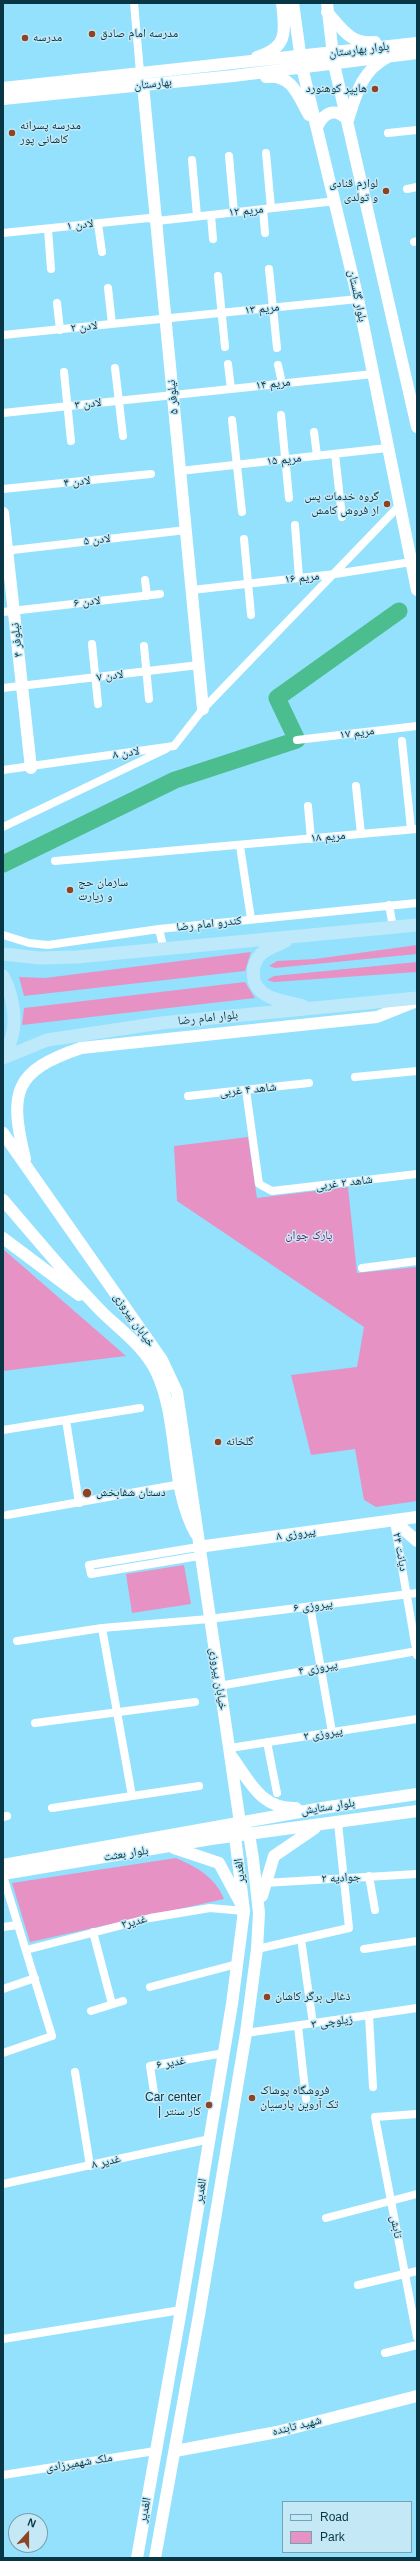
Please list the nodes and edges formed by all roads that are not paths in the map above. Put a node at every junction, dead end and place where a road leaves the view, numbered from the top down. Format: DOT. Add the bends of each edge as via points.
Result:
graph roads {
  1 [pos="134,3"];
  2 [pos="282,3"];
  3 [pos="293,3"];
  4 [pos="327,8"];
  5 [pos="417,44"];
  6 [pos="401,45"];
  7 [pos="417,53"];
  8 [pos="393,55"];
  9 [pos="333,59"];
  10 [pos="245,61"];
  11 [pos="301,62"];
  12 [pos="140,72"];
  13 [pos="233,76"];
  14 [pos="143,85"];
  15 [pos="3,88"];
  16 [pos="3,99"];
  17 [pos="348,120"];
  18 [pos="316,127"];
  19 [pos="417,130"];
  20 [pos="388,133"];
  21 [pos="266,153"];
  22 [pos="229,156"];
  23 [pos="192,160"];
  24 [pos="417,187"];
  25 [pos="407,188"];
  26 [pos="336,201"];
  27 [pos="267,209"];
  28 [pos="234,212"];
  29 [pos="211,215"];
  30 [pos="197,216"];
  31 [pos="157,221"];
  32 [pos="98,224"];
  33 [pos="48,229"];
  34 [pos="3,233"];
  35 [pos="265,233"];
  36 [pos="213,240"];
  37 [pos="102,252"];
  38 [pos="51,268"];
  39 [pos="269,269"];
  40 [pos="218,276"];
  41 [pos="108,288"];
  42 [pos="358,299"];
  43 [pos="57,303"];
  44 [pos="274,308"];
  45 [pos="222,313"];
  46 [pos="166,319"];
  47 [pos="112,324"];
  48 [pos="60,330"];
  49 [pos="3,335"];
  50 [pos="226,346"];
  51 [pos="277,348"];
  52 [pos="228,364"];
  53 [pos="278,365"];
  54 [pos="115,368"];
  55 [pos="64,372"];
  56 [pos="373,374"];
  57 [pos="282,383"];
  58 [pos="231,389"];
  59 [pos="173,395"];
  60 [pos="119,400"];
  61 [pos="67,406"];
  62 [pos="3,413"];
  63 [pos="281,415"];
  64 [pos="232,420"];
  65 [pos="417,427"];
  66 [pos="314,432"];
  67 [pos="123,436"];
  68 [pos="71,441"];
  69 [pos="387,448"];
  70 [pos="335,454"];
  71 [pos="317,456"];
  72 [pos="286,459"];
  73 [pos="237,465"];
  74 [pos="180,471"];
  75 [pos="151,474"];
  76 [pos="3,489"];
  77 [pos="289,498"];
  78 [pos="399,506"];
  79 [pos="242,512"];
  80 [pos="3,513"];
  81 [pos="342,517"];
  82 [pos="295,525"];
  83 [pos="186,530"];
  84 [pos="244,539"];
  85 [pos="5,551"];
  86 [pos="411,562"];
  87 [pos="335,574"];
  88 [pos="299,578"];
  89 [pos="145,580"];
  90 [pos="248,584"];
  91 [pos="192,590"];
  92 [pos="417,590"];
  93 [pos="160,594"];
  94 [pos="147,596"];
  95 [pos="8,611"];
  96 [pos="251,615"];
  97 [pos="92,644"];
  98 [pos="144,646"];
  99 [pos="199,666"];
  100 [pos="146,671"];
  101 [pos="96,677"];
  102 [pos="22,686"];
  103 [pos="3,688"];
  104 [pos="149,699"];
  105 [pos="98,704"];
  106 [pos="203,709"];
  107 [pos="417,726"];
  108 [pos="296,740"];
  109 [pos="402,741"];
  110 [pos="174,746"];
  111 [pos="31,768"];
  112 [pos="3,770"];
  113 [pos="356,786"];
  114 [pos="308,806"];
  115 [pos="3,827"];
  116 [pos="414,829"];
  117 [pos="361,834"];
  118 [pos="311,839"];
  119 [pos="240,846"];
  120 [pos="55,861"];
  121 [pos="417,903"];
  122 [pos="389,905"];
  123 [pos="251,919"];
  124 [pos="417,925"];
  125 [pos="393,927"];
  126 [pos="159,929"];
  127 [pos="3,936"];
  128 [pos="297,936"];
  129 [pos="164,950"];
  130 [pos="3,954"];
  131 [pos="3,976"];
  132 [pos="417,998"];
  133 [pos="417,1001"];
  134 [pos="310,1008"];
  135 [pos="161,1023"];
  136 [pos="130,1042"];
  137 [pos="3,1057"];
  138 [pos="417,1071"];
  139 [pos="356,1078"];
  140 [pos="309,1083"];
  141 [pos="246,1090"];
  142 [pos="188,1096"];
  143 [pos="3,1133"];
  144 [pos="26,1166"];
  145 [pos="417,1174"];
  146 [pos="3,1200"];
  147 [pos="3,1238"];
  148 [pos="417,1261"];
  149 [pos="362,1268"];
  150 [pos="103,1313"];
  151 [pos="140,1408"];
  152 [pos="66,1420"];
  153 [pos="3,1430"];
  154 [pos="181,1484"];
  155 [pos="79,1503"];
  156 [pos="7,1515"];
  157 [pos="394,1521"];
  158 [pos="414,1521"];
  159 [pos="196,1534"];
  160 [pos="417,1541"];
  161 [pos="199,1552"];
  162 [pos="417,1593"];
  163 [pos="408,1595"];
  164 [pos="310,1606"];
  165 [pos="209,1619"];
  166 [pos="102,1628"];
  167 [pos="17,1641"];
  168 [pos="417,1652"];
  169 [pos="320,1668"];
  170 [pos="219,1686"];
  171 [pos="195,1702"];
  172 [pos="117,1713"];
  173 [pos="417,1719"];
  174 [pos="35,1724"];
  175 [pos="332,1732"];
  176 [pos="267,1742"];
  177 [pos="230,1752"];
  178 [pos="199,1786"];
  179 [pos="277,1793"];
  180 [pos="417,1794"];
  181 [pos="132,1796"];
  182 [pos="397,1797"];
  183 [pos="52,1808"];
  184 [pos="322,1808"];
  185 [pos="417,1811"];
  186 [pos="400,1814"];
  187 [pos="240,1823"];
  188 [pos="338,1823"];
  189 [pos="318,1826"];
  190 [pos="249,1834"];
  191 [pos="235,1836"];
  192 [pos="169,1847"];
  193 [pos="3,1865"];
  194 [pos="417,1874"];
  195 [pos="3,1875"];
  196 [pos="368,1876"];
  197 [pos="344,1878"];
  198 [pos="264,1882"];
  199 [pos="375,1910"];
  200 [pos="244,1911"];
  201 [pos="259,1913"];
  202 [pos="18,1925"];
  203 [pos="3,1928"];
  204 [pos="93,1932"];
  205 [pos="301,1939"];
  206 [pos="417,1941"];
  207 [pos="257,1949"];
  208 [pos="364,1949"];
  209 [pos="26,1950"];
  210 [pos="237,1964"];
  211 [pos="35,1978"];
  212 [pos="150,1987"];
  213 [pos="3,1989"];
  214 [pos="123,2001"];
  215 [pos="112,2004"];
  216 [pos="232,2004"];
  217 [pos="250,2007"];
  218 [pos="417,2008"];
  219 [pos="91,2011"];
  220 [pos="369,2016"];
  221 [pos="314,2024"];
  222 [pos="298,2026"];
  223 [pos="246,2033"];
  224 [pos="3,2053"];
  225 [pos="224,2053"];
  226 [pos="75,2072"];
  227 [pos="373,2087"];
  228 [pos="155,2099"];
  229 [pos="306,2099"];
  230 [pos="417,2114"];
  231 [pos="210,2139"];
  232 [pos="90,2166"];
  233 [pos="3,2184"];
  234 [pos="417,2194"];
  235 [pos="391,2202"];
  236 [pos="326,2218"];
  237 [pos="417,2271"];
  238 [pos="405,2274"];
  239 [pos="358,2285"];
  240 [pos="181,2310"];
  241 [pos="417,2337"];
  242 [pos="3,2339"];
  243 [pos="417,2345"];
  244 [pos="385,2353"];
  245 [pos="417,2396"];
  246 [pos="175,2451"];
  247 [pos="155,2452"];
  248 [pos="3,2475"];
  249 [pos="137,2558"];
  250 [pos="155,2558"];
  1 -- 12 [label="street"];
  2 -- 10 [label="main road" via="284,37 280,45 270,53"];
  3 -- 11 [label="main road, بلوار گلستان"];
  4 -- 6 [label="main road" via="346,35 356,41 391,41"];
  4 -- 9 [label="main road"];
  5 -- 6 [label="main road, بلوار بهارستان"];
  6 -- 9 [label="main road, بلوار بهارستان"];
  7 -- 8 [label="main road, بلوار بهارستان"];
  8 -- 9 [label="main road, بلوار بهارستان"];
  8 -- 17 [label="main road" via="366,74 358,87"];
  9 -- 11 [label="main road, بلوار بهارستان"];
  9 -- 17 [label="main road"];
  10 -- 11 [label="main road, بهارستان"];
  10 -- 12 [label="main road, بهارستان"];
  11 -- 13 [label="main road, بهارستان"];
  11 -- 18 [label="main road, بلوار گلستان"];
  12 -- 15 [label="main road, بهارستان"];
  13 -- 14 [label="main road, بهارستان"];
  13 -- 18 [label="main road" via="274,76 284,79 293,85"];
  14 -- 16 [label="main road, بهارستان"];
  14 -- 31 [label="main road, نیلوفر ۵"];
  17 -- 18 [label="main road" via="342,114 330,112 325,114"];
  17 -- 65 [label="main road"];
  18 -- 26 [label="main road, بلوار گلستان"];
  19 -- 20 [label="street"];
  21 -- 27 [label="street"];
  22 -- 28 [label="street"];
  23 -- 30 [label="street"];
  24 -- 25 [label="street"];
  26 -- 27 [label="street, مریم ۱۲"];
  26 -- 42 [label="main road, بلوار گلستان"];
  27 -- 28 [label="street, مریم ۱۲"];
  27 -- 35 [label="street"];
  28 -- 29 [label="street, مریم ۱۲"];
  29 -- 30 [label="street, مریم ۱۲"];
  29 -- 36 [label="street"];
  30 -- 31 [label="street, مریم ۱۲"];
  31 -- 32 [label="street, لادن ۱" via="149,218"];
  31 -- 46 [label="main road, نیلوفر ۵"];
  32 -- 33 [label="street, لادن ۱"];
  32 -- 37 [label="street"];
  33 -- 34 [label="street, لادن ۱"];
  33 -- 38 [label="street"];
  39 -- 44 [label="street"];
  40 -- 45 [label="street"];
  41 -- 47 [label="street"];
  42 -- 44 [label="street, مریم ۱۳"];
  42 -- 56 [label="main road, بلوار گلستان"];
  43 -- 48 [label="street"];
  44 -- 45 [label="street, مریم ۱۳"];
  44 -- 51 [label="street"];
  45 -- 46 [label="street, مریم ۱۳"];
  45 -- 50 [label="street"];
  46 -- 47 [label="street, لادن ۲"];
  46 -- 59 [label="main road, نیلوفر ۵"];
  47 -- 48 [label="street, لادن ۲"];
  48 -- 49 [label="street, لادن ۲"];
  52 -- 58 [label="street"];
  53 -- 57 [label="street"];
  54 -- 60 [label="street"];
  55 -- 61 [label="street"];
  56 -- 57 [label="street, مریم ۱۴"];
  56 -- 69 [label="main road, بلوار گلستان"];
  57 -- 58 [label="street, مریم ۱۴"];
  58 -- 59 [label="street, مریم ۱۴"];
  59 -- 60 [label="street, لادن ۳"];
  59 -- 74 [label="main road, نیلوفر ۵"];
  60 -- 61 [label="street, لادن ۳"];
  60 -- 67 [label="street"];
  61 -- 62 [label="street, لادن ۳"];
  61 -- 68 [label="street"];
  63 -- 72 [label="street"];
  64 -- 73 [label="street"];
  66 -- 71 [label="street"];
  69 -- 70 [label="street, مریم ۱۵"];
  69 -- 78 [label="main road, بلوار گلستان"];
  70 -- 71 [label="street, مریم ۱۵"];
  70 -- 81 [label="street"];
  71 -- 72 [label="street, مریم ۱۵"];
  72 -- 73 [label="street, مریم ۱۵"];
  72 -- 77 [label="street"];
  73 -- 74 [label="street, مریم ۱۵"];
  73 -- 79 [label="street"];
  74 -- 83 [label="main road, نیلوفر ۵"];
  75 -- 76 [label="street, لادن ۴"];
  78 -- 86 [label="main road, بلوار گلستان"];
  78 -- 87 [label="street"];
  80 -- 85 [label="main road, نیلوفر ۴"];
  82 -- 88 [label="street"];
  83 -- 85 [label="street, لادن ۵"];
  83 -- 91 [label="main road, نیلوفر ۵"];
  84 -- 90 [label="street"];
  85 -- 95 [label="main road, نیلوفر ۴"];
  86 -- 87 [label="street, مریم ۱۶"];
  86 -- 92 [label="main road, بلوار گلستان"];
  87 -- 88 [label="street, مریم ۱۶"];
  87 -- 106 [label="street"];
  88 -- 90 [label="street, مریم ۱۶"];
  89 -- 94 [label="street"];
  90 -- 91 [label="street, مریم ۱۶"];
  90 -- 96 [label="street"];
  91 -- 99 [label="main road, نیلوفر ۵"];
  93 -- 94 [label="street, لادن ۶"];
  94 -- 95 [label="street, لادن ۶"];
  95 -- 102 [label="main road, نیلوفر ۴"];
  97 -- 101 [label="street"];
  98 -- 100 [label="street"];
  99 -- 100 [label="street, لادن ۷"];
  99 -- 106 [label="main road, نیلوفر ۵"];
  100 -- 101 [label="street, لادن ۷"];
  100 -- 104 [label="street"];
  101 -- 102 [label="street, لادن ۷"];
  101 -- 105 [label="street"];
  102 -- 103 [label="street, لادن ۷"];
  102 -- 111 [label="main road, نیلوفر ۴"];
  106 -- 110 [label="street"];
  107 -- 108 [label="street, مریم ۱۷"];
  109 -- 116 [label="street"];
  110 -- 111 [label="street, لادن ۸"];
  110 -- 115 [label="street"];
  111 -- 112 [label="street, لادن ۸"];
  113 -- 117 [label="street"];
  114 -- 118 [label="street"];
  116 -- 117 [label="street, مریم ۱۸"];
  117 -- 118 [label="street, مریم ۱۸"];
  118 -- 119 [label="street, مریم ۱۸"];
  119 -- 120 [label="street, مریم ۱۸"];
  119 -- 123 [label="street"];
  121 -- 122 [label="street, کندرو امام رضا"];
  122 -- 123 [label="street, کندرو امام رضا"];
  122 -- 125 [label="street"];
  123 -- 126 [label="street, کندرو امام رضا"];
  124 -- 125 [label="main road"];
  125 -- 128 [label="main road"];
  126 -- 127 [label="street, کندرو امام رضا" via="48,945"];
  126 -- 129 [label="street"];
  128 -- 129 [label="main road"];
  128 -- 134 [label="main road" via="262,954 254,967 254,978 257,988 265,994"];
  129 -- 130 [label="main road" via="40,958"];
  131 -- 137 [label="main road" via="10,991 14,1023"];
  132 -- 134 [label="main road, بلوار امام رضا"];
  133 -- 136 [label="main road" via="377,1016"];
  134 -- 135 [label="main road, بلوار امام رضا"];
  135 -- 136 [label="main road"];
  135 -- 137 [label="main road, بلوار امام رضا" via="47,1040"];
  136 -- 144 [label="main road" via="81,1048 50,1059 27,1078 17,1104 16,1124"];
  138 -- 139 [label="street"];
  140 -- 141 [label="street, شاهد ۴ غربی"];
  141 -- 142 [label="street, شاهد ۴ غربی"];
  141 -- 145 [label="street, شاهد ۲ غربی" via="259,1184 272,1191"];
  143 -- 144 [label="main road, خیابان پیروزی"];
  144 -- 159 [label="main road, خیابان پیروزی" via="171,1375 177,1392 192,1484 197,1517"];
  146 -- 150 [label="main road, خیابان پیروزی"];
  147 -- 150 [label="main road"];
  148 -- 149 [label="street"];
  150 -- 154 [label="main road, خیابان پیروزی" via="146,1354 156,1370 170,1418"];
  151 -- 152 [label="street"];
  152 -- 153 [label="street"];
  152 -- 155 [label="street"];
  154 -- 155 [label="street"];
  154 -- 159 [label="main road, خیابان پیروزی" via="188,1520"];
  155 -- 156 [label="street"];
  157 -- 158 [label="main road, پیروزی ۸"];
  157 -- 160 [label="main road"];
  157 -- 161 [label="main road, پیروزی ۸"];
  157 -- 163 [label="street, دیانت ۲۴"];
  159 -- 161 [label="main road, خیابان پیروزی"];
  161 -- 161 [label="street" via="91,1574 89,1565"];
  161 -- 165 [label="main road, خیابان پیروزی"];
  162 -- 163 [label="street, پیروزی ۶"];
  163 -- 164 [label="street, پیروزی ۶"];
  163 -- 168 [label="street, دیانت ۲۴"];
  164 -- 165 [label="street, پیروزی ۶"];
  164 -- 169 [label="street"];
  165 -- 166 [label="street, پیروزی ۶"];
  165 -- 170 [label="main road, خیابان پیروزی"];
  166 -- 167 [label="street, پیروزی ۶"];
  166 -- 172 [label="street"];
  168 -- 169 [label="street, پیروزی ۴"];
  169 -- 170 [label="street, پیروزی ۴"];
  169 -- 175 [label="street"];
  170 -- 177 [label="main road, خیابان پیروزی"];
  171 -- 172 [label="street"];
  172 -- 174 [label="street"];
  172 -- 181 [label="street"];
  173 -- 175 [label="street, پیروزی ۲"];
  175 -- 176 [label="street, پیروزی ۲"];
  176 -- 177 [label="street, پیروزی ۲"];
  176 -- 179 [label="street"];
  177 -- 184 [label="main road" via="264,1800 288,1808"];
  177 -- 187 [label="main road, خیابان پیروزی"];
  178 -- 181 [label="street"];
  180 -- 182 [label="main road, بلوار ستایش"];
  181 -- 183 [label="street"];
  182 -- 184 [label="main road, بلوار ستایش"];
  182 -- 186 [label="main road"];
  184 -- 187 [label="main road, بلوار ستایش"];
  185 -- 186 [label="main road, بلوار ستایش"];
  186 -- 188 [label="main road, بلوار ستایش"];
  187 -- 190 [label="main road"];
  187 -- 191 [label="main road, الغدیر"];
  187 -- 193 [label="main road, بلوار بعثت"];
  188 -- 189 [label="main road, بلوار ستایش"];
  188 -- 197 [label="street"];
  189 -- 190 [label="main road, بلوار ستایش"];
  189 -- 198 [label="main road" via="274,1856"];
  190 -- 191 [label="main road, بلوار بعثت"];
  190 -- 201 [label="main road, الغدیر"];
  191 -- 192 [label="main road, بلوار بعثت"];
  191 -- 200 [label="main road, الغدیر"];
  192 -- 195 [label="main road, بلوار بعثت"];
  192 -- 200 [label="main road" via="188,1851 219,1864"];
  194 -- 196 [label="street, جوادیه ۲"];
  195 -- 202 [label="street"];
  196 -- 197 [label="street, جوادیه ۲"];
  196 -- 199 [label="street"];
  197 -- 198 [label="street, جوادیه ۲"];
  197 -- 205 [label="street" via="349,1928"];
  198 -- 201 [label="main road"];
  200 -- 204 [label="street, غدیر۲" via="210,1908 150,1918"];
  200 -- 210 [label="main road, الغدیر"];
  201 -- 207 [label="main road, الغدیر"];
  202 -- 203 [label="street"];
  202 -- 209 [label="street"];
  204 -- 209 [label="street, غدیر۲"];
  204 -- 215 [label="street"];
  205 -- 207 [label="street"];
  205 -- 221 [label="street"];
  206 -- 208 [label="street"];
  207 -- 217 [label="main road, الغدیر"];
  209 -- 211 [label="street"];
  210 -- 212 [label="street"];
  210 -- 216 [label="main road, الغدیر"];
  211 -- 213 [label="street"];
  211 -- 224 [label="street" via="52,2036"];
  214 -- 215 [label="street"];
  215 -- 219 [label="street"];
  216 -- 217 [label="main road"];
  216 -- 225 [label="main road, الغدیر"];
  217 -- 223 [label="main road, الغدیر"];
  218 -- 220 [label="street, زیلوچی ۳"];
  220 -- 221 [label="street, زیلوچی ۳"];
  220 -- 227 [label="street"];
  221 -- 222 [label="street, زیلوچی ۳"];
  222 -- 223 [label="street, زیلوچی ۳"];
  222 -- 229 [label="street"];
  223 -- 246 [label="main road, الغدیر"];
  225 -- 228 [label="street, غدیر ۶" via="150,2066"];
  225 -- 231 [label="main road, الغدیر"];
  226 -- 232 [label="street"];
  230 -- 235 [label="street, تابش" via="375,2117"];
  231 -- 232 [label="street, غدیر ۸"];
  231 -- 240 [label="main road, الغدیر"];
  232 -- 233 [label="street, غدیر ۸"];
  234 -- 235 [label="street"];
  235 -- 236 [label="street"];
  235 -- 238 [label="street, تابش"];
  237 -- 238 [label="street"];
  238 -- 239 [label="street"];
  238 -- 241 [label="street, تابش"];
  240 -- 242 [label="street"];
  240 -- 247 [label="main road, الغدیر"];
  243 -- 244 [label="street"];
  245 -- 246 [label="main road, شهید تابنده" via="278,2432"];
  246 -- 250 [label="main road, الغدیر"];
  247 -- 248 [label="street, ملک شهمیرزادی"];
  247 -- 249 [label="main road, الغدیر"];
}
